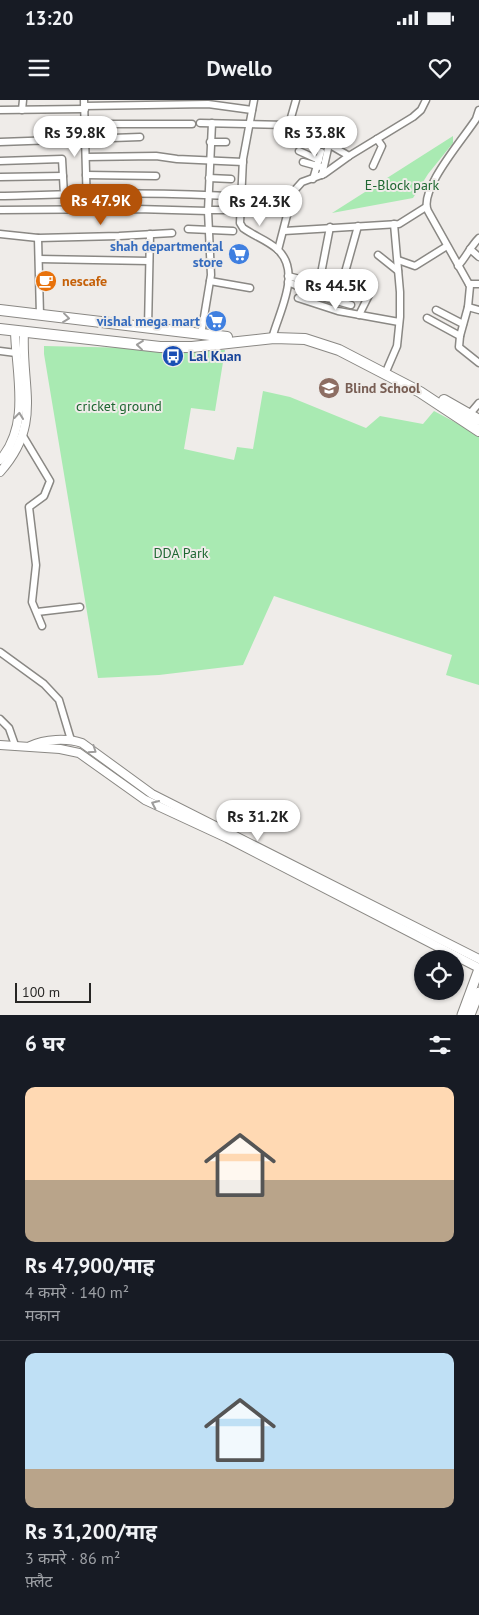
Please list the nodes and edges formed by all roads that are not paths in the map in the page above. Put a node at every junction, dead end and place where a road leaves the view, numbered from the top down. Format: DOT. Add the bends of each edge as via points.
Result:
graph roads {
  1 [pos="23,100"];
  2 [pos="254,100"];
  3 [pos="296,100"];
  4 [pos="426,100"];
  5 [pos="84,105"];
  6 [pos="0,110"];
  7 [pos="22,110"];
  8 [pos="252,110"];
  9 [pos="479,110"];
  10 [pos="200,123"];
  11 [pos="212,123"];
  12 [pos="250,123"];
  13 [pos="289,123"];
  14 [pos="85,124"];
  15 [pos="192,124"];
  16 [pos="140,137"];
  17 [pos="377,138"];
  18 [pos="85,140"];
  19 [pos="0,142"];
  20 [pos="210,142"];
  21 [pos="226,142"];
  22 [pos="329,144"];
  23 [pos="299,151"];
  24 [pos="321,152"];
  25 [pos="348,156"];
  26 [pos="86,157"];
  27 [pos="0,161"];
  28 [pos="209,161"];
  29 [pos="243,162"];
  30 [pos="303,162"];
  31 [pos="374,166"];
  32 [pos="320,167"];
  33 [pos="86,175"];
  34 [pos="0,176"];
  35 [pos="63,176"];
  36 [pos="156,176"];
  37 [pos="209,178"];
  38 [pos="231,179"];
  39 [pos="64,194"];
  40 [pos="86,194"];
  41 [pos="209,194"];
  42 [pos="0,196"];
  43 [pos="242,197"];
  44 [pos="426,207"];
  45 [pos="87,209"];
  46 [pos="0,210"];
  47 [pos="208,210"];
  48 [pos="230,210"];
  49 [pos="394,224"];
  50 [pos="358,226"];
  51 [pos="330,227"];
  52 [pos="188,229"];
  53 [pos="208,229"];
  54 [pos="233,231"];
  55 [pos="284,231"];
  56 [pos="172,233"];
  57 [pos="0,234"];
  58 [pos="150,234"];
  59 [pos="38,238"];
  60 [pos="479,238"];
  61 [pos="447,246"];
  62 [pos="470,249"];
  63 [pos="278,250"];
  64 [pos="378,254"];
  65 [pos="479,257"];
  66 [pos="39,259"];
  67 [pos="398,260"];
  68 [pos="149,261"];
  69 [pos="458,266"];
  70 [pos="398,271"];
  71 [pos="288,279"];
  72 [pos="210,280"];
  73 [pos="342,284"];
  74 [pos="469,284"];
  75 [pos="479,284"];
  76 [pos="250,288"];
  77 [pos="371,291"];
  78 [pos="298,298"];
  79 [pos="351,305"];
  80 [pos="468,307"];
  81 [pos="0,310"];
  82 [pos="436,310"];
  83 [pos="479,310"];
  84 [pos="40,315"];
  85 [pos="359,315"];
  86 [pos="427,318"];
  87 [pos="399,322"];
  88 [pos="464,324"];
  89 [pos="148,328"];
  90 [pos="0,329"];
  91 [pos="20,331"];
  92 [pos="201,335"];
  93 [pos="273,335"];
  94 [pos="460,336"];
  95 [pos="214,340"];
  96 [pos="0,351"];
  97 [pos="16,353"];
  98 [pos="479,363"];
  99 [pos="386,371"];
  100 [pos="479,403"];
  101 [pos="471,418"];
  102 [pos="479,431"];
  103 [pos="23,436"];
  104 [pos="0,460"];
  105 [pos="0,472"];
  106 [pos="80,607"];
  107 [pos="37,612"];
  108 [pos="42,626"];
  109 [pos="0,652"];
  110 [pos="0,719"];
  111 [pos="71,740"];
  112 [pos="15,745"];
  113 [pos="0,746"];
  114 [pos="30,746"];
  115 [pos="479,959"];
  116 [pos="479,969"];
  117 [pos="479,992"];
  118 [pos="462,1015"];
  119 [pos="470,1015"];
  1 -- 7 [label="street"];
  2 -- 8 [label="street"];
  3 -- 13 [label="street"];
  4 -- 17 [label="street" via="413,117"];
  5 -- 7 [label="street"];
  5 -- 8 [label="street" via="208,104"];
  5 -- 14 [label="street"];
  6 -- 7 [label="street"];
  8 -- 12 [label="street"];
  9 -- 44 [label="street" via="430,188"];
  10 -- 11 [label="street"];
  11 -- 12 [label="street"];
  11 -- 20 [label="street"];
  12 -- 13 [label="street"];
  12 -- 29 [label="street"];
  13 -- 22 [label="street" via="294,130"];
  14 -- 15 [label="street"];
  14 -- 18 [label="street"];
  16 -- 18 [label="street"];
  17 -- 25 [label="street"];
  17 -- 31 [label="street" via="382,146"];
  18 -- 19 [label="street"];
  18 -- 26 [label="street"];
  20 -- 21 [label="street"];
  20 -- 28 [label="street"];
  22 -- 25 [label="street"];
  22 -- 32 [label="street"];
  23 -- 32 [label="street"];
  24 -- 32 [label="street"];
  25 -- 32 [label="street"];
  26 -- 28 [label="street" via="156,156"];
  26 -- 33 [label="street"];
  27 -- 35 [label="street" via="62,159"];
  28 -- 29 [label="street"];
  28 -- 37 [label="street"];
  29 -- 43 [label="street"];
  30 -- 32 [label="street"];
  32 -- 55 [label="street" via="313,178 294,189"];
  33 -- 36 [label="street"];
  33 -- 40 [label="street"];
  34 -- 35 [label="street"];
  35 -- 39 [label="street"];
  37 -- 38 [label="street"];
  37 -- 41 [label="street"];
  39 -- 40 [label="street"];
  39 -- 42 [label="street"];
  40 -- 41 [label="street"];
  40 -- 45 [label="street"];
  41 -- 43 [label="street"];
  41 -- 47 [label="street"];
  43 -- 63 [label="street" via="241,226"];
  44 -- 49 [label="street" via="407,220"];
  44 -- 61 [label="street"];
  45 -- 46 [label="street"];
  45 -- 47 [label="street"];
  47 -- 48 [label="street"];
  47 -- 53 [label="street"];
  49 -- 50 [label="street"];
  49 -- 67 [label="street"];
  50 -- 51 [label="street"];
  50 -- 73 [label="street"];
  51 -- 55 [label="street"];
  51 -- 71 [label="street" via="318,284"];
  52 -- 53 [label="street"];
  53 -- 54 [label="street"];
  53 -- 72 [label="street"];
  55 -- 63 [label="street"];
  56 -- 58 [label="street"];
  57 -- 59 [label="street"];
  58 -- 59 [label="street"];
  58 -- 68 [label="street"];
  59 -- 66 [label="street"];
  60 -- 62 [label="street"];
  61 -- 67 [label="street" via="415,266"];
  61 -- 69 [label="street"];
  62 -- 65 [label="street"];
  62 -- 69 [label="street"];
  63 -- 71 [label="street" via="285,262"];
  64 -- 70 [label="street"];
  66 -- 68 [label="street"];
  66 -- 84 [label="street"];
  67 -- 70 [label="street"];
  68 -- 89 [label="street"];
  69 -- 74 [label="street"];
  70 -- 87 [label="street"];
  71 -- 79 [label="street" via="326,298"];
  71 -- 93 [label="street"];
  72 -- 76 [label="street"];
  72 -- 92 [label="street"];
  74 -- 75 [label="street"];
  74 -- 80 [label="street"];
  77 -- 85 [label="street"];
  78 -- 85 [label="street"];
  80 -- 83 [label="street"];
  80 -- 88 [label="street"];
  81 -- 84 [label="main road"];
  82 -- 88 [label="street"];
  84 -- 89 [label="main road, one-way"];
  85 -- 87 [label="street"];
  86 -- 94 [label="street"];
  87 -- 99 [label="street" via="397,346"];
  88 -- 94 [label="street"];
  89 -- 92 [label="main road"];
  90 -- 91 [label="main road"];
  95 -- 91 [label="main road, one-way" via="160,347"];
  91 -- 97 [label="street"];
  91 -- 103 [label="street" via="27,412"];
  92 -- 95 [label="main road"];
  93 -- 95 [label="main road"];
  93 -- 99 [label="main road" via="304,334 319,338"];
  94 -- 98 [label="street" via="460,349"];
  95 -- 99 [label="main road" via="305,339 333,347"];
  96 -- 97 [label="street"];
  104 -- 97 [label="street, one-way" via="15,435 19,419"];
  99 -- 101 [label="main road"];
  100 -- 101 [label="street"];
  101 -- 102 [label="main road"];
  103 -- 105 [label="street"];
  103 -- 107 [label="street" via="50,481 44,496 29,507 36,565 32,602"];
  106 -- 107 [label="street"];
  107 -- 108 [label="street"];
  109 -- 111 [label="street" via="44,684 59,700"];
  110 -- 112 [label="street" via="9,728"];
  111 -- 114 [label="street" via="43,741"];
  111 -- 115 [label="street, one-way" via="95,751 152,794"];
  112 -- 113 [label="street"];
  112 -- 114 [label="street"];
  116 -- 114 [label="street, one-way" via="259,854 145,800 79,753"];
  116 -- 118 [label="main road"];
  117 -- 119 [label="main road"];
}
